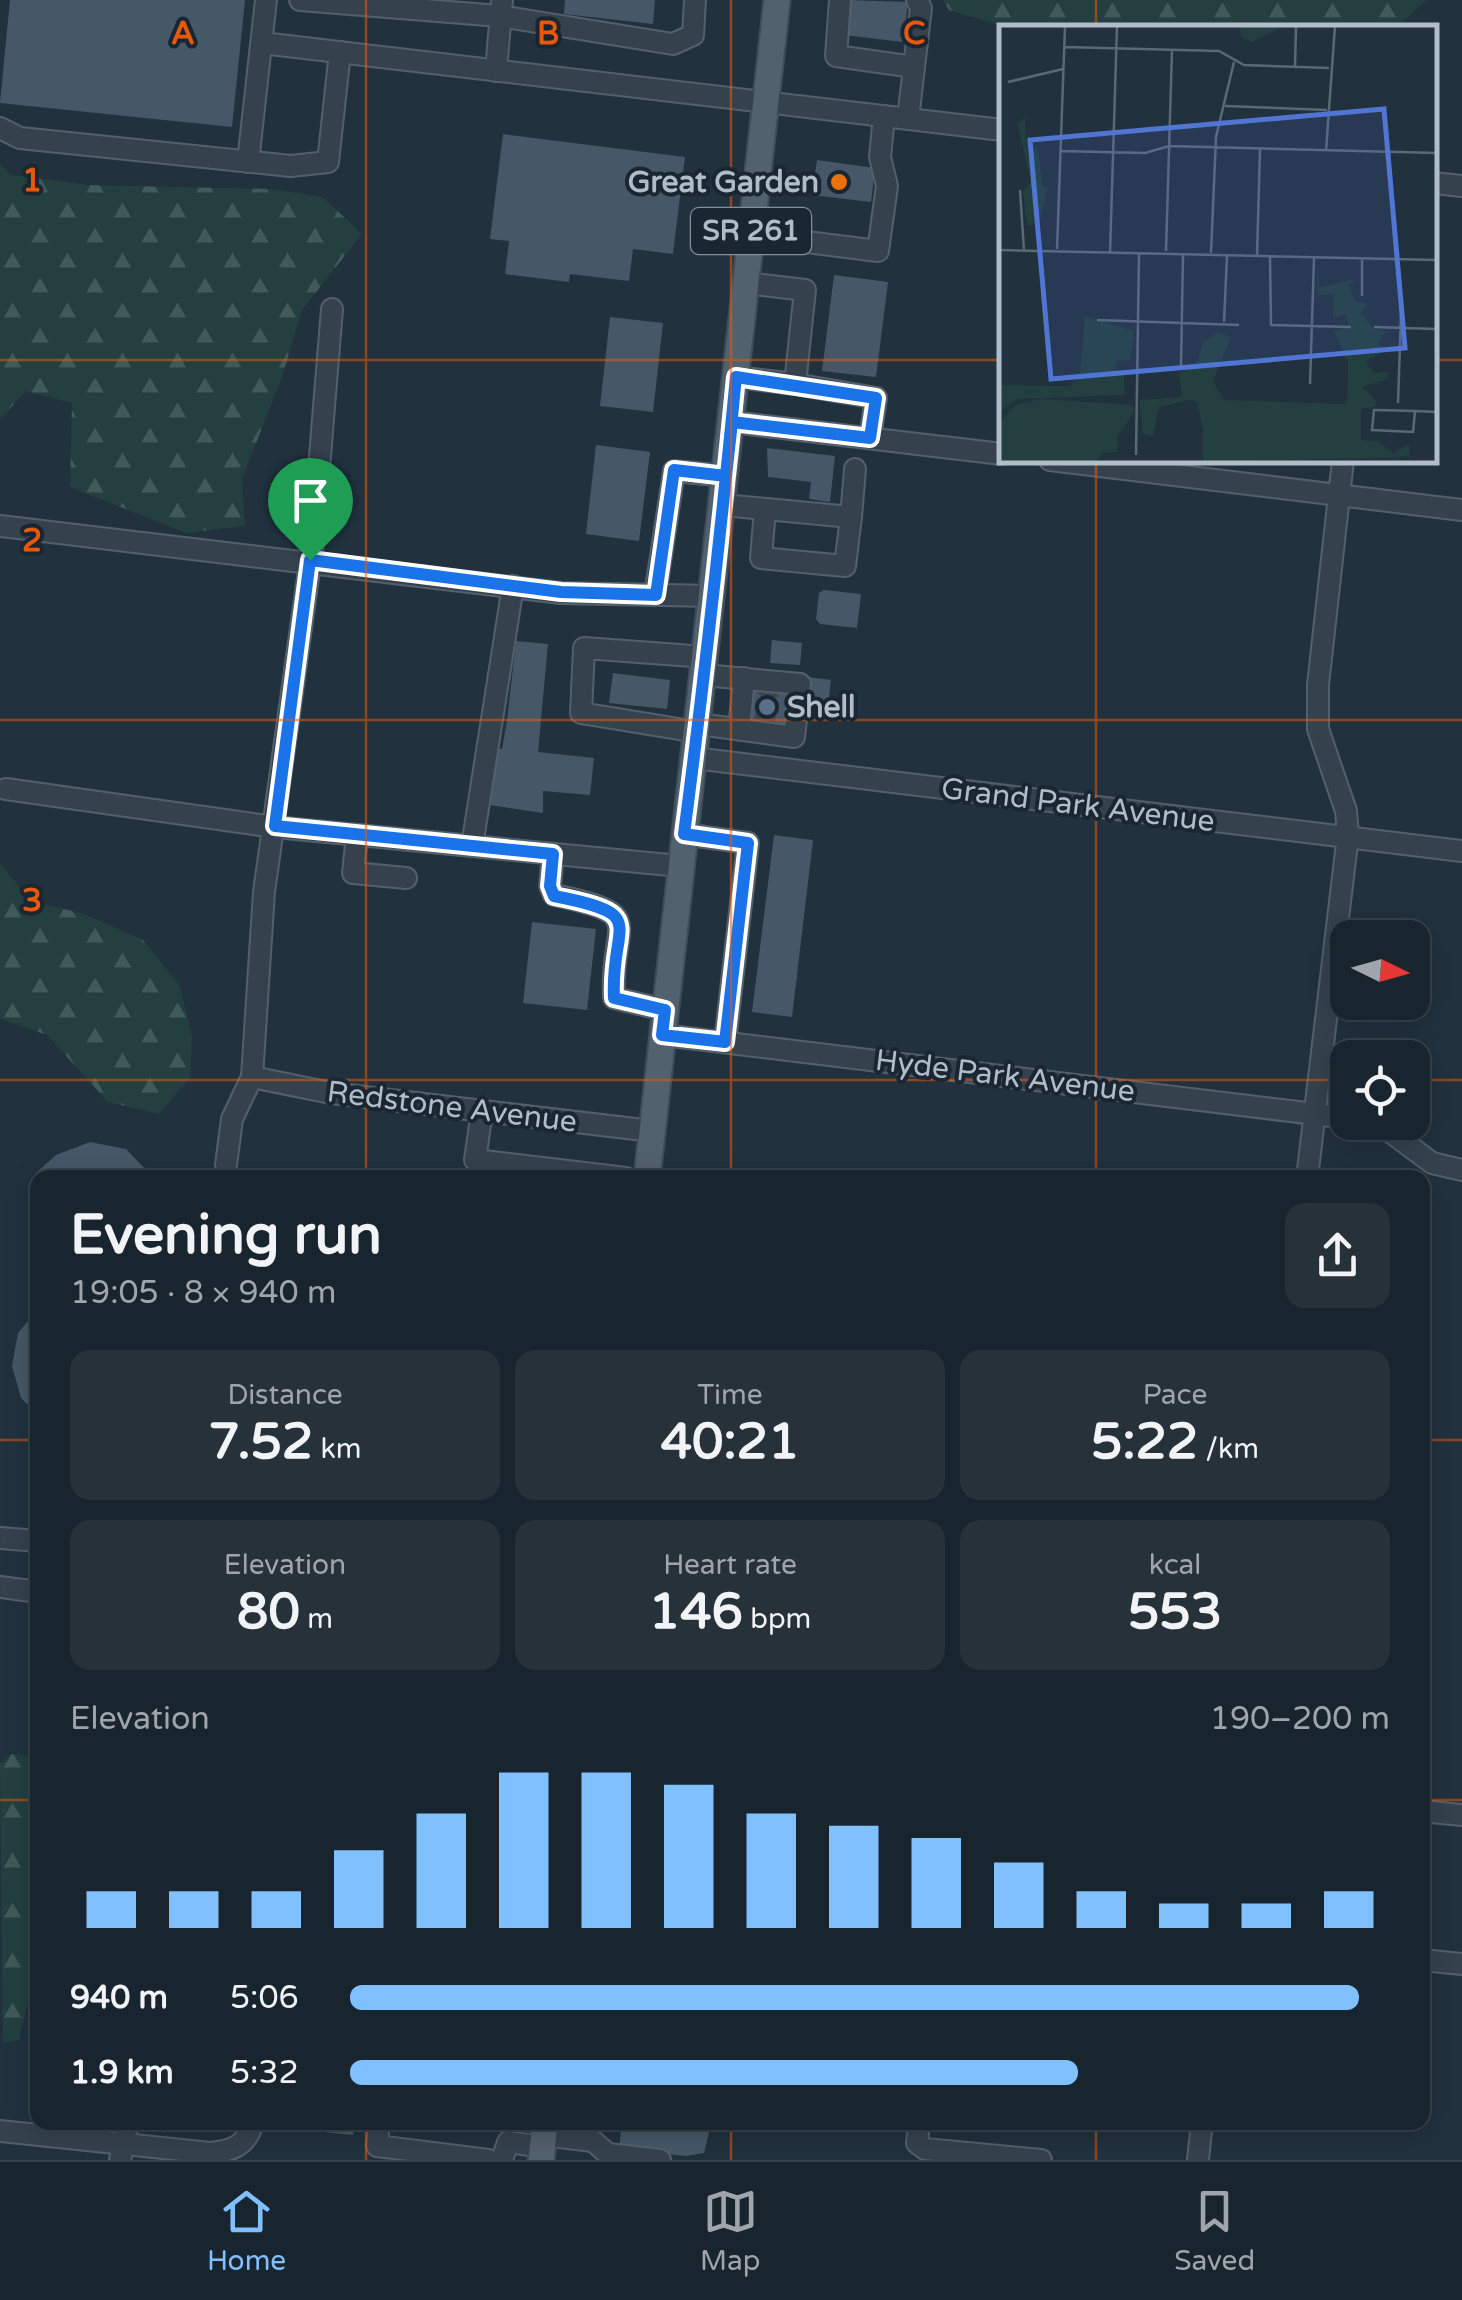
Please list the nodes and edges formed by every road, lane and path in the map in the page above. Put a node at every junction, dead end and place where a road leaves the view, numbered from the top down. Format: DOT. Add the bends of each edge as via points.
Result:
graph roads {
  1 [pos="266,0"];
  2 [pos="300,0"];
  3 [pos="695,0"];
  4 [pos="777,0"];
  5 [pos="840,0"];
  6 [pos="917,0"];
  7 [pos="501,8"];
  8 [pos="262,43"];
  9 [pos="340,52"];
  10 [pos="914,67"];
  11 [pos="496,72"];
  12 [pos="764,104"];
  13 [pos="884,116"];
  14 [pos="908,119"];
  15 [pos="0,128"];
  16 [pos="999,130"];
  17 [pos="248,162"];
  18 [pos="1437,183"];
  19 [pos="1462,186"];
  20 [pos="751,235"];
  21 [pos="746,283"];
  22 [pos="332,309"];
  23 [pos="736,377"];
  24 [pos="795,384"];
  25 [pos="732,422"];
  26 [pos="870,438"];
  27 [pos="999,454"];
  28 [pos="1066,462"];
  29 [pos="1343,462"];
  30 [pos="855,469"];
  31 [pos="726,476"];
  32 [pos="1338,495"];
  33 [pos="723,505"];
  34 [pos="765,508"];
  35 [pos="1462,510"];
  36 [pos="851,516"];
  37 [pos="0,526"];
  38 [pos="310,560"];
  39 [pos="513,586"];
  40 [pos="656,595"];
  41 [pos="712,596"];
  42 [pos="705,666"];
  43 [pos="744,678"];
  44 [pos="698,728"];
  45 [pos="761,732"];
  46 [pos="694,758"];
  47 [pos="750,765"];
  48 [pos="781,768"];
  49 [pos="6,790"];
  50 [pos="275,826"];
  51 [pos="684,834"];
  52 [pos="357,835"];
  53 [pos="1348,836"];
  54 [pos="472,846"];
  55 [pos="1462,851"];
  56 [pos="553,854"];
  57 [pos="680,866"];
  58 [pos="406,878"];
  59 [pos="664,1023"];
  60 [pos="725,1042"];
  61 [pos="252,1077"];
  62 [pos="482,1111"];
  63 [pos="1315,1112"];
  64 [pos="1330,1115"];
  65 [pos="652,1131"];
  66 [pos="1401,1140"];
  67 [pos="226,1165"];
  68 [pos="559,1170"];
  69 [pos="648,1170"];
  70 [pos="1308,1170"];
  71 [pos="1462,1170"];
  72 [pos="0,1538"];
  73 [pos="30,1540"];
  74 [pos="0,1587"];
  75 [pos="30,1591"];
  76 [pos="1430,1812"];
  77 [pos="1462,1814"];
  78 [pos="1430,1961"];
  79 [pos="1462,1964"];
  80 [pos="249,2130"];
  81 [pos="378,2130"];
  82 [pos="918,2130"];
  83 [pos="1201,2130"];
  84 [pos="0,2131"];
  85 [pos="543,2141"];
  86 [pos="123,2142"];
  87 [pos="507,2142"];
  88 [pos="488,2160"];
  89 [pos="660,2160"];
  90 [pos="1041,2160"];
  91 [pos="1198,2160"];
  1 -- 8 [label="street"];
  2 -- 7 [label="street"];
  3 -- 7 [label="street" via="693,35 673,44"];
  4 -- 12 [label="main road, SR 261"];
  5 -- 10 [label="street" via="838,58"];
  6 -- 10 [label="street"];
  7 -- 11 [label="street"];
  8 -- 9 [label="street"];
  8 -- 17 [label="street"];
  9 -- 11 [label="street"];
  9 -- 17 [label="street" via="328,162"];
  10 -- 14 [label="street"];
  11 -- 12 [label="street"];
  12 -- 13 [label="street"];
  12 -- 20 [label="main road, SR 261"];
  13 -- 14 [label="street"];
  13 -- 20 [label="street" via="880,157 887,186 878,251"];
  14 -- 16 [label="street"];
  15 -- 17 [label="street" via="20,138"];
  18 -- 19 [label="street"];
  20 -- 21 [label="main road, SR 261"];
  21 -- 23 [label="main road, SR 261"];
  21 -- 24 [label="street" via="805,290"];
  22 -- 38 [label="street"];
  23 -- 24 [label="street"];
  23 -- 25 [label="main road, SR 261"];
  24 -- 26 [label="street" via="876,398"];
  25 -- 26 [label="street"];
  25 -- 31 [label="main road, SR 261"];
  26 -- 27 [label="street"];
  28 -- 32 [label="street"];
  29 -- 32 [label="street"];
  30 -- 36 [label="street"];
  31 -- 33 [label="main road, SR 261"];
  31 -- 40 [label="street" via="674,470"];
  32 -- 35 [label="street"];
  32 -- 53 [label="street" via="1318,729"];
  33 -- 34 [label="street"];
  33 -- 41 [label="main road, SR 261"];
  34 -- 36 [label="street"];
  34 -- 36 [label="street" via="761,558 844,566"];
  37 -- 38 [label="street"];
  38 -- 39 [label="street"];
  38 -- 50 [label="street"];
  39 -- 40 [label="street"];
  39 -- 54 [label="street"];
  40 -- 41 [label="street"];
  41 -- 42 [label="main road, SR 261"];
  42 -- 43 [label="street"];
  42 -- 44 [label="main road, SR 261"];
  42 -- 44 [label="street" via="584,648 581,713"];
  43 -- 45 [label="street"];
  43 -- 45 [label="street" via="800,684 794,737"];
  44 -- 45 [label="street"];
  44 -- 46 [label="main road, SR 261"];
  45 -- 47 [label="street"];
  45 -- 48 [label="street"];
  46 -- 47 [label="street, Grand Park Avenue"];
  46 -- 51 [label="main road, SR 261"];
  47 -- 48 [label="street, Grand Park Avenue"];
  48 -- 53 [label="street, Grand Park Avenue"];
  49 -- 50 [label="street"];
  50 -- 52 [label="street"];
  50 -- 61 [label="street"];
  51 -- 57 [label="main road, SR 261"];
  51 -- 60 [label="street" via="748,843"];
  52 -- 54 [label="street"];
  52 -- 58 [label="street" via="353,873"];
  53 -- 55 [label="street, Grand Park Avenue"];
  53 -- 63 [label="street"];
  54 -- 56 [label="street"];
  56 -- 57 [label="street"];
  56 -- 59 [label="street, Hyde Park Avenue" via="554,896 605,905 615,914 620,929 614,998"];
  57 -- 59 [label="main road, SR 261"];
  59 -- 60 [label="street, Hyde Park Avenue"];
  59 -- 65 [label="main road, SR 261"];
  60 -- 63 [label="street, Hyde Park Avenue"];
  61 -- 62 [label="street, Redstone Avenue" via="330,1094"];
  61 -- 67 [label="street" via="232,1119"];
  62 -- 65 [label="street, Redstone Avenue"];
  62 -- 68 [label="street" via="475,1160"];
  63 -- 64 [label="street, Hyde Park Avenue"];
  63 -- 70 [label="street"];
  65 -- 69 [label="main road, SR 261"];
  66 -- 71 [label="street" via="1432,1163"];
  72 -- 73 [label="street"];
  74 -- 75 [label="street"];
  76 -- 77 [label="street"];
  78 -- 79 [label="street"];
  80 -- 86 [label="street" via="230,2151"];
  81 -- 88 [label="street" via="377,2146"];
  82 -- 90 [label="street" via="917,2144 925,2149"];
  83 -- 91 [label="street"];
  84 -- 86 [label="street"];
  85 -- 87 [label="street"];
  85 -- 89 [label="street" via="594,2141 608,2154"];
}
